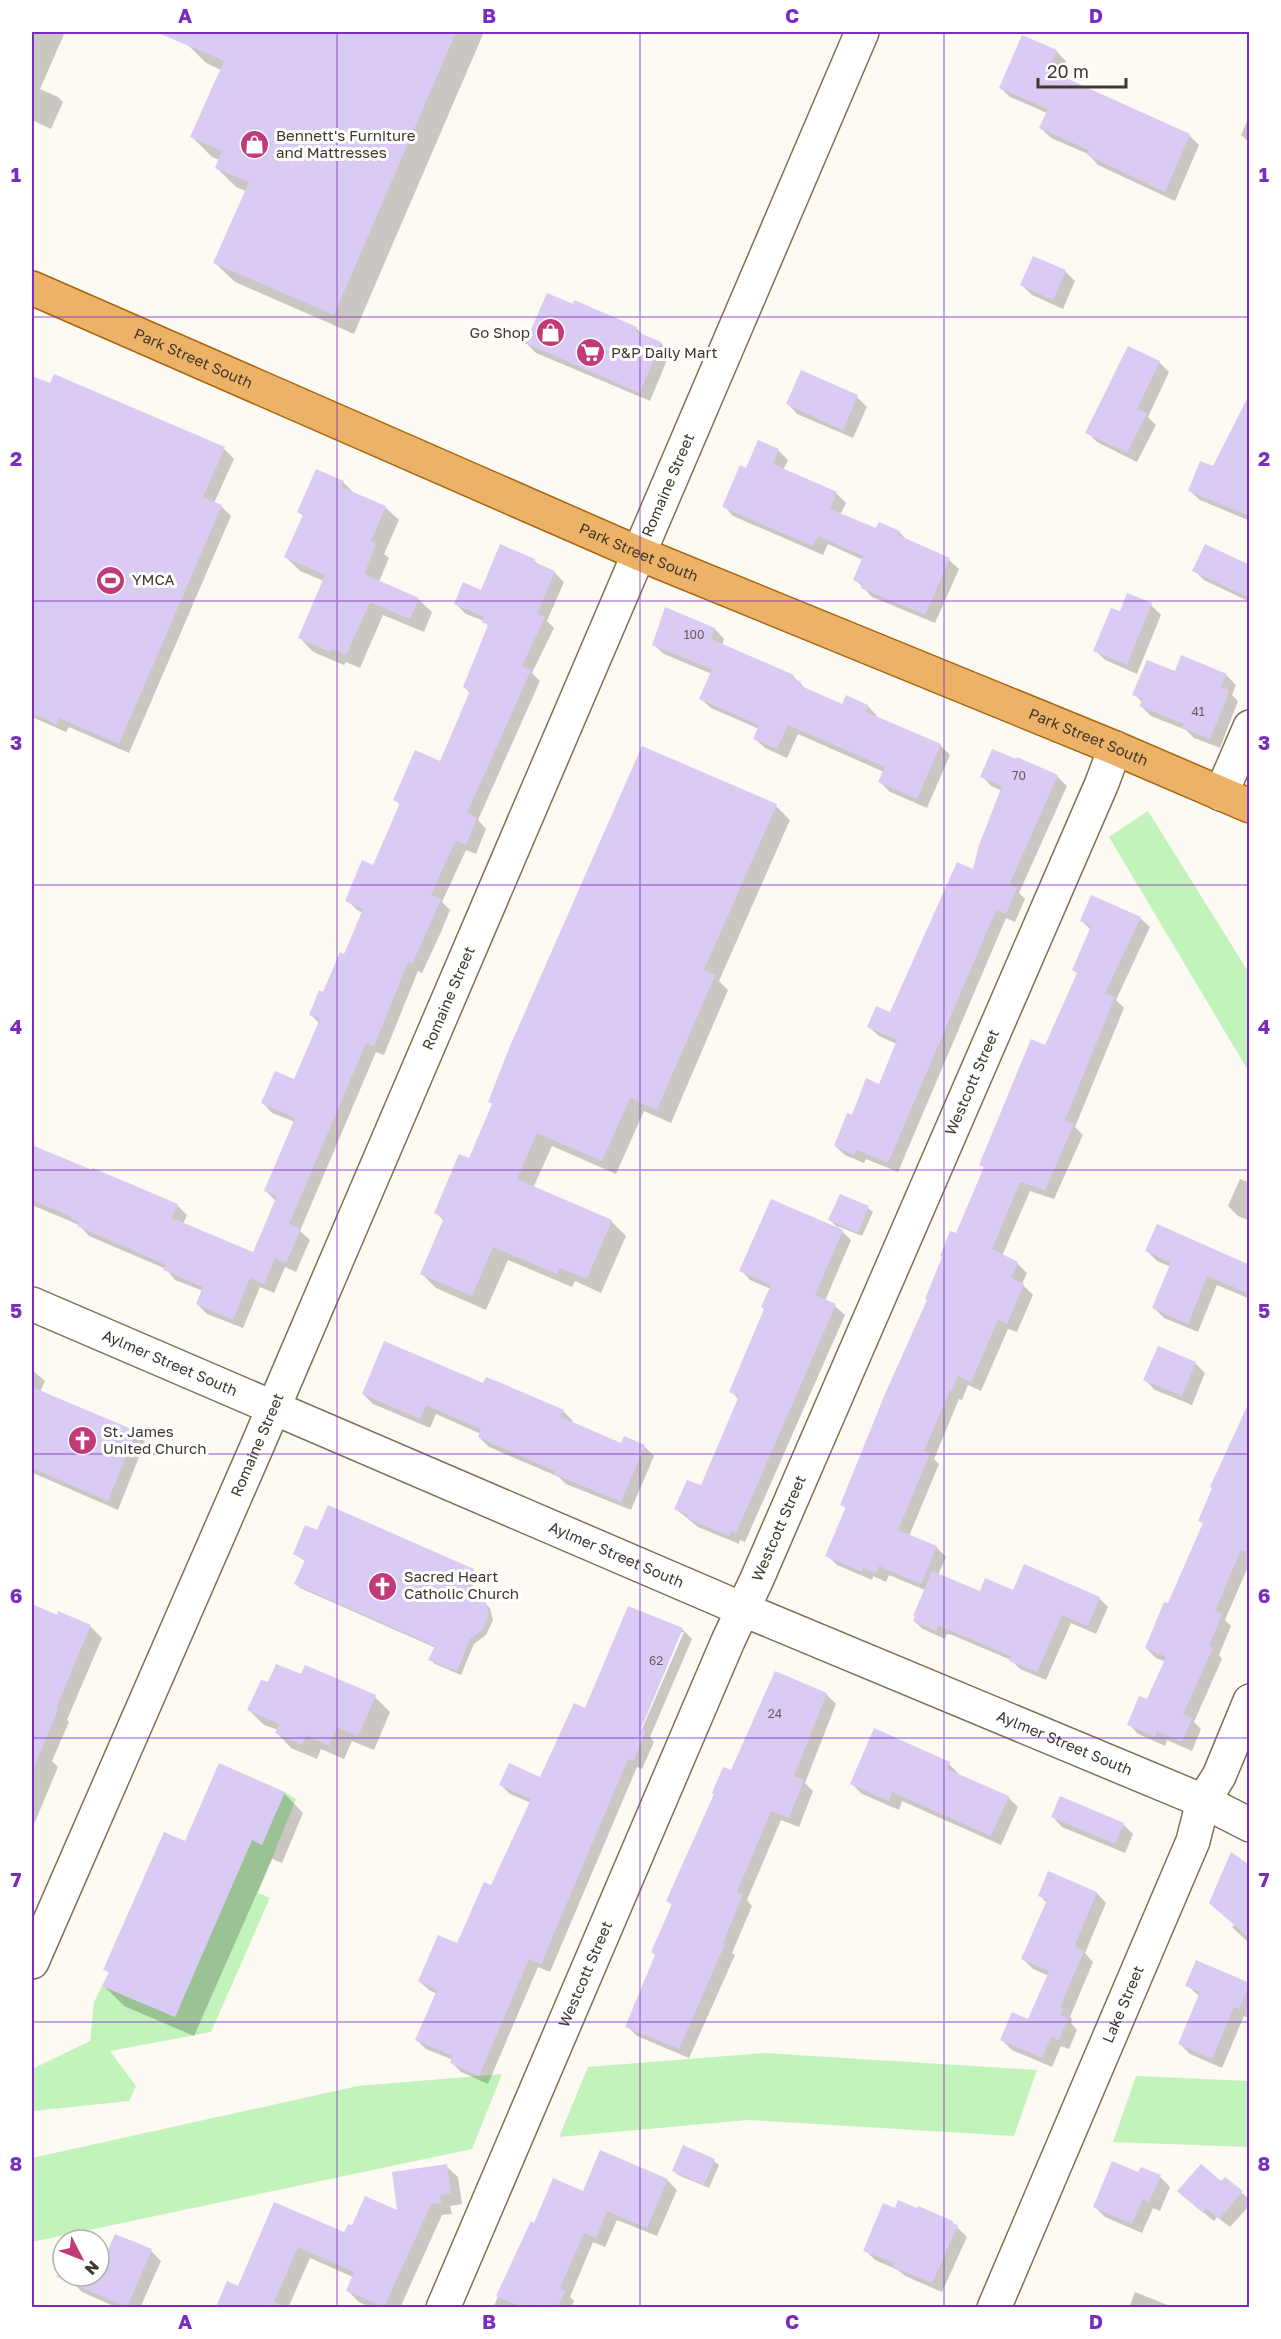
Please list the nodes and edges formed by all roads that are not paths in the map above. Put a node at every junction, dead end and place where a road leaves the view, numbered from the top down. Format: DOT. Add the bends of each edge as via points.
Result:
graph roads {
  1 [pos="862,32"];
  2 [pos="32,288"];
  3 [pos="640,554"];
  4 [pos="1250,727"];
  5 [pos="1115,748"];
  6 [pos="1235,800"];
  7 [pos="32,1304"];
  8 [pos="273,1408"];
  9 [pos="742,1609"];
  10 [pos="1250,1701"];
  11 [pos="1203,1801"];
  12 [pos="1250,1825"];
  13 [pos="32,1962"];
  14 [pos="443,2307"];
  15 [pos="994,2307"];
  1 -- 3 [label="street, Romaine Street"];
  2 -- 3 [label="main road, Park Street South"];
  3 -- 5 [label="main road, Park Street South"];
  3 -- 8 [label="street, Romaine Street"];
  4 -- 6 [label="street"];
  5 -- 6 [label="main road, Park Street South"];
  5 -- 9 [label="street, Westcott Street"];
  7 -- 8 [label="street, Aylmer Street South"];
  8 -- 9 [label="street, Aylmer Street South"];
  8 -- 13 [label="street, Romaine Street"];
  9 -- 11 [label="street, Aylmer Street South"];
  9 -- 14 [label="street, Westcott Street"];
  10 -- 11 [label="street, Lake Street" via="1219,1776"];
  11 -- 12 [label="street, Aylmer Street South"];
  11 -- 15 [label="street, Lake Street" via="1193,1841"];
}
